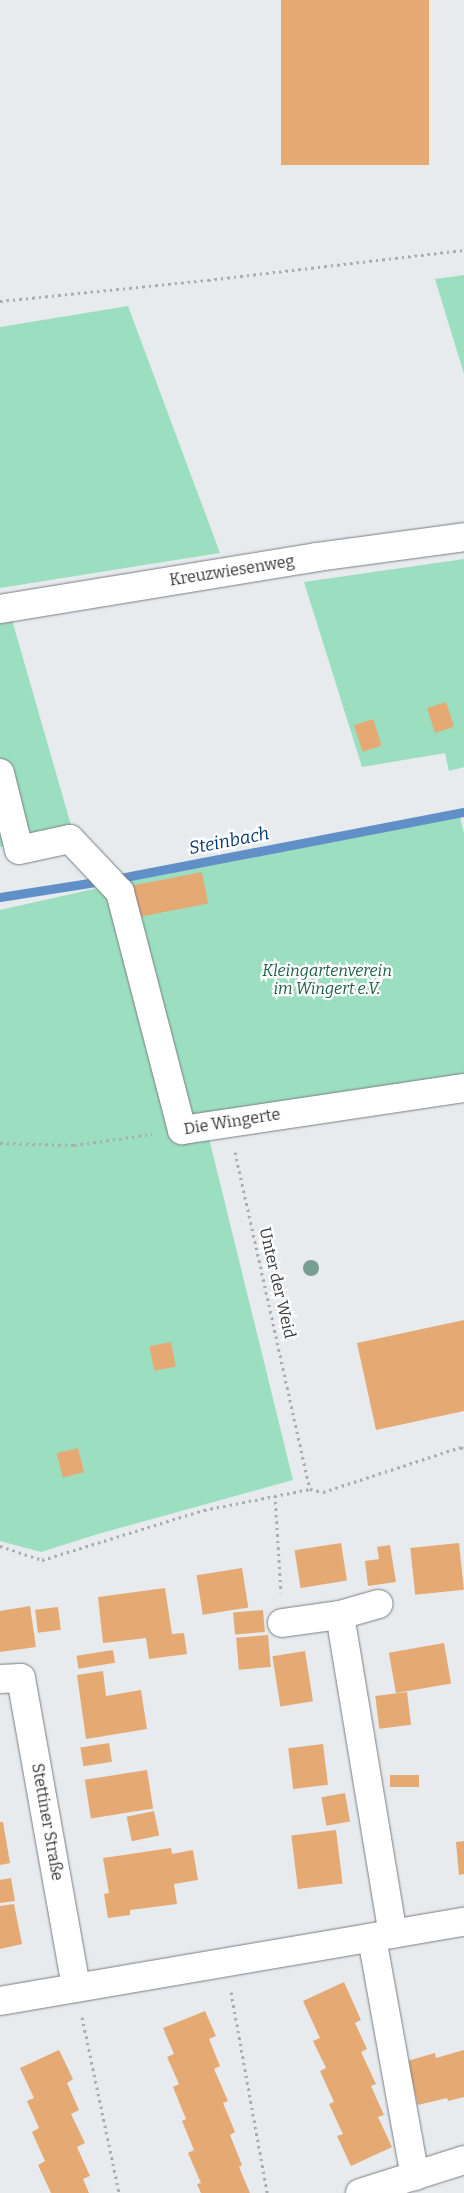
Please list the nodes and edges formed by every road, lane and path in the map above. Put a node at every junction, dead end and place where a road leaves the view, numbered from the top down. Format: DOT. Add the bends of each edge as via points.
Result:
graph roads {
  1 [pos="464,250"];
  2 [pos="0,301"];
  3 [pos="464,537"];
  4 [pos="0,609"];
  5 [pos="0,773"];
  6 [pos="464,1088"];
  7 [pos="182,1130"];
  8 [pos="0,1143"];
  9 [pos="234,1146"];
  10 [pos="464,1449"];
  11 [pos="310,1488"];
  12 [pos="275,1495"];
  13 [pos="0,1546"];
  14 [pos="378,1604"];
  15 [pos="340,1615"];
  16 [pos="282,1624"];
  17 [pos="0,1680"];
  18 [pos="464,1922"];
  19 [pos="383,1936"];
  20 [pos="225,1961"];
  21 [pos="76,1987"];
  22 [pos="0,2000"];
  23 [pos="464,2160"];
  24 [pos="415,2176"];
  25 [pos="118,2193"];
  26 [pos="267,2193"];
  27 [pos="360,2193"];
  1 -- 2 [label="path"];
  3 -- 4 [label="street, Kreuzwiesenweg" via="317,556"];
  5 -- 7 [label="street" via="19,850 70,839 120,892"];
  6 -- 7 [label="street, Die Wingerte"];
  7 -- 8 [label="path, Die Wingerte" via="74,1145"];
  9 -- 11 [label="path, Unter der Weid"];
  10 -- 11 [label="path" via="461,1447 323,1492"];
  11 -- 12 [label="path"];
  12 -- 13 [label="path" via="204,1510 42,1560"];
  12 -- 16 [label="path"];
  14 -- 15 [label="street"];
  15 -- 16 [label="street"];
  15 -- 19 [label="street"];
  17 -- 21 [label="street, Stettiner Straße" via="21,1678"];
  18 -- 19 [label="street"];
  19 -- 20 [label="street"];
  19 -- 24 [label="street"];
  20 -- 21 [label="street"];
  20 -- 26 [label="path"];
  21 -- 22 [label="street"];
  21 -- 25 [label="path"];
  23 -- 24 [label="street"];
  24 -- 27 [label="street"];
}
